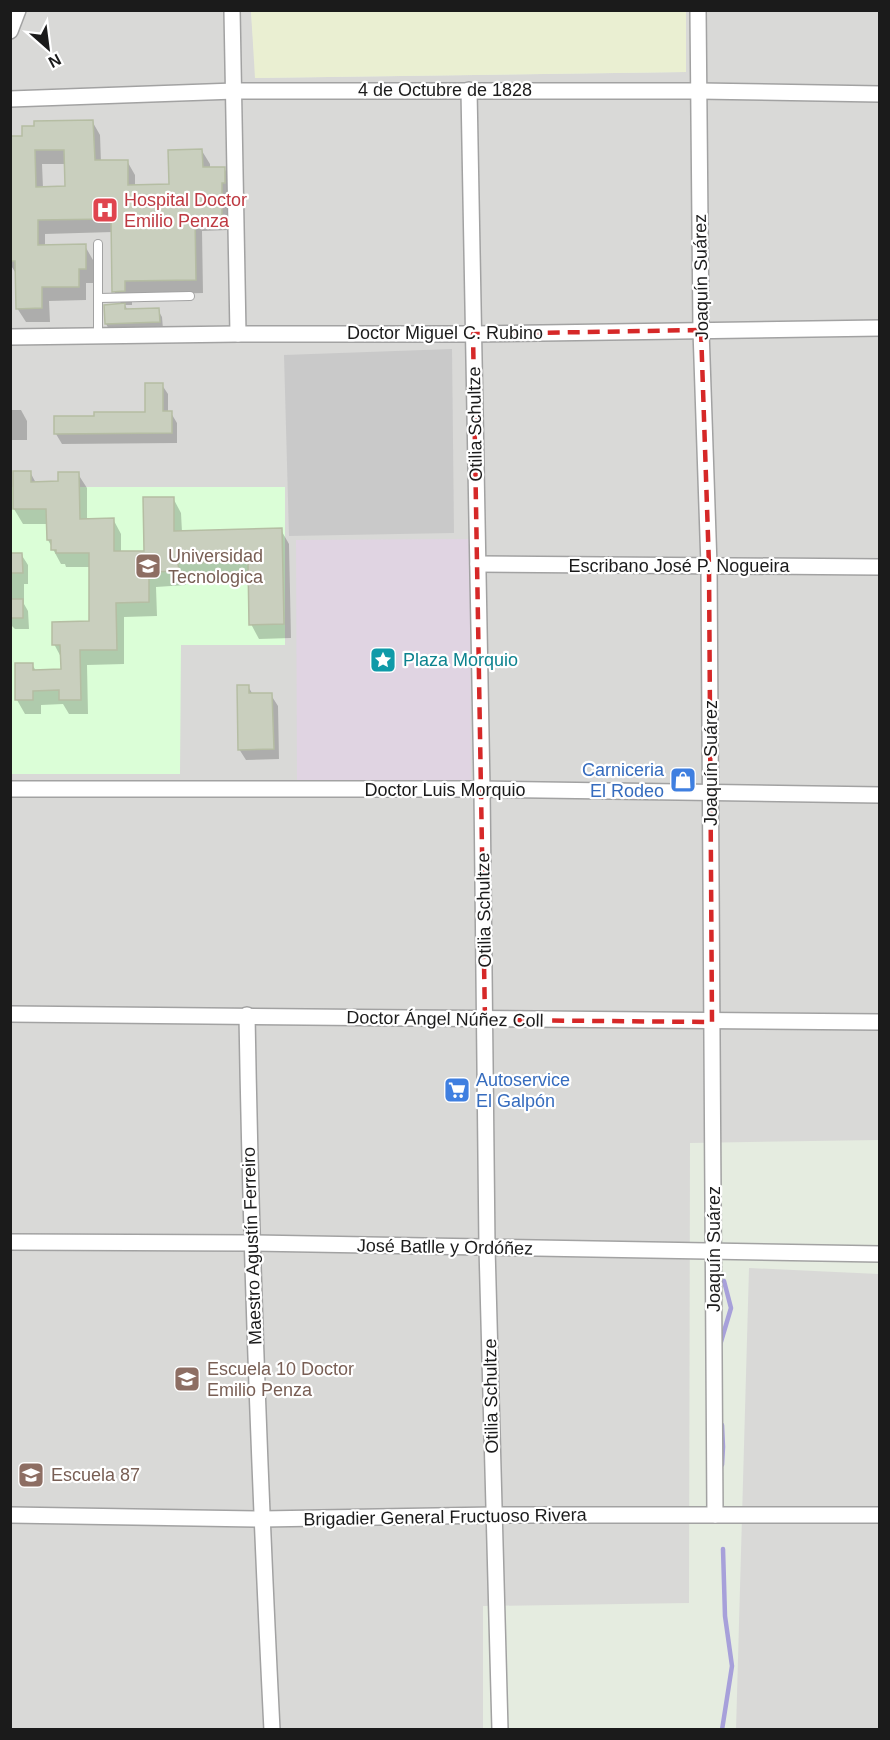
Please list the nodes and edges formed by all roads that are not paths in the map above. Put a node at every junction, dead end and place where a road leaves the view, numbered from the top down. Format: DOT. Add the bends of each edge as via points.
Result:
graph roads {
  1 [pos="18,10"];
  2 [pos="232,10"];
  3 [pos="698,10"];
  4 [pos="10,31"];
  5 [pos="469,90"];
  6 [pos="235,91"];
  7 [pos="699,91"];
  8 [pos="879,94"];
  9 [pos="10,99"];
  10 [pos="98,244"];
  11 [pos="190,296"];
  12 [pos="99,298"];
  13 [pos="879,328"];
  14 [pos="701,330"];
  15 [pos="238,334"];
  16 [pos="473,334"];
  17 [pos="10,337"];
  18 [pos="98,337"];
  19 [pos="478,564"];
  20 [pos="709,566"];
  21 [pos="879,567"];
  22 [pos="10,789"];
  23 [pos="482,789"];
  24 [pos="711,794"];
  25 [pos="879,795"];
  26 [pos="10,1014"];
  27 [pos="247,1015"];
  28 [pos="485,1020"];
  29 [pos="712,1022"];
  30 [pos="879,1023"];
  31 [pos="10,1242"];
  32 [pos="251,1243"];
  33 [pos="487,1247"];
  34 [pos="715,1252"];
  35 [pos="879,1254"];
  36 [pos="10,1515"];
  37 [pos="494,1515"];
  38 [pos="715,1515"];
  39 [pos="879,1515"];
  40 [pos="262,1519"];
  41 [pos="272,1730"];
  42 [pos="500,1730"];
  1 -- 4 [label="street"];
  2 -- 6 [label="street"];
  3 -- 7 [label="street, Joaquín Suárez"];
  5 -- 6 [label="street, 4 de Octubre de 1828"];
  5 -- 7 [label="street, 4 de Octubre de 1828"];
  5 -- 16 [label="street, Otilia Schultze"];
  6 -- 9 [label="street, 4 de Octubre de 1828"];
  6 -- 15 [label="street"];
  7 -- 8 [label="street, 4 de Octubre de 1828"];
  7 -- 14 [label="street, Joaquín Suárez"];
  10 -- 12 [label="lane"];
  11 -- 12 [label="lane"];
  12 -- 18 [label="lane"];
  13 -- 14 [label="street, Doctor Miguel C. Rubino"];
  14 -- 16 [label="street, Doctor Miguel C. Rubino"];
  14 -- 20 [label="street, Joaquín Suárez"];
  15 -- 16 [label="street, Doctor Miguel C. Rubino"];
  15 -- 18 [label="street, Doctor Miguel C. Rubino"];
  16 -- 19 [label="street, Otilia Schultze"];
  17 -- 18 [label="street, Doctor Miguel C. Rubino"];
  19 -- 20 [label="street, Escribano José P. Nogueira"];
  19 -- 23 [label="street, Otilia Schultze"];
  20 -- 21 [label="street, Escribano José P. Nogueira"];
  20 -- 24 [label="street, Joaquín Suárez"];
  22 -- 23 [label="street, Doctor Luis Morquio"];
  23 -- 24 [label="street, Doctor Luis Morquio"];
  23 -- 28 [label="street, Otilia Schultze"];
  24 -- 25 [label="street, Doctor Luis Morquio"];
  24 -- 29 [label="street, Joaquín Suárez"];
  26 -- 27 [label="street, Doctor Ángel Núñez Coll"];
  27 -- 28 [label="street, Doctor Ángel Núñez Coll"];
  27 -- 32 [label="street, Maestro Agustín Ferreiro"];
  28 -- 29 [label="street, Doctor Ángel Núñez Coll"];
  28 -- 33 [label="street, Otilia Schultze"];
  29 -- 30 [label="street, Doctor Ángel Núñez Coll"];
  29 -- 34 [label="street, Joaquín Suárez"];
  31 -- 32 [label="street, José Batlle y Ordóñez"];
  32 -- 33 [label="street, José Batlle y Ordóñez"];
  32 -- 40 [label="street, Maestro Agustín Ferreiro"];
  33 -- 34 [label="street, José Batlle y Ordóñez"];
  33 -- 37 [label="street, Otilia Schultze"];
  34 -- 35 [label="street, José Batlle y Ordóñez"];
  34 -- 38 [label="street, Joaquín Suárez"];
  36 -- 40 [label="street, Brigadier General Fructuoso Rivera"];
  37 -- 38 [label="street, Brigadier General Fructuoso Rivera"];
  37 -- 40 [label="street, Brigadier General Fructuoso Rivera"];
  37 -- 42 [label="street, Otilia Schultze"];
  38 -- 39 [label="street, Brigadier General Fructuoso Rivera"];
  40 -- 41 [label="street, Maestro Agustín Ferreiro"];
}
